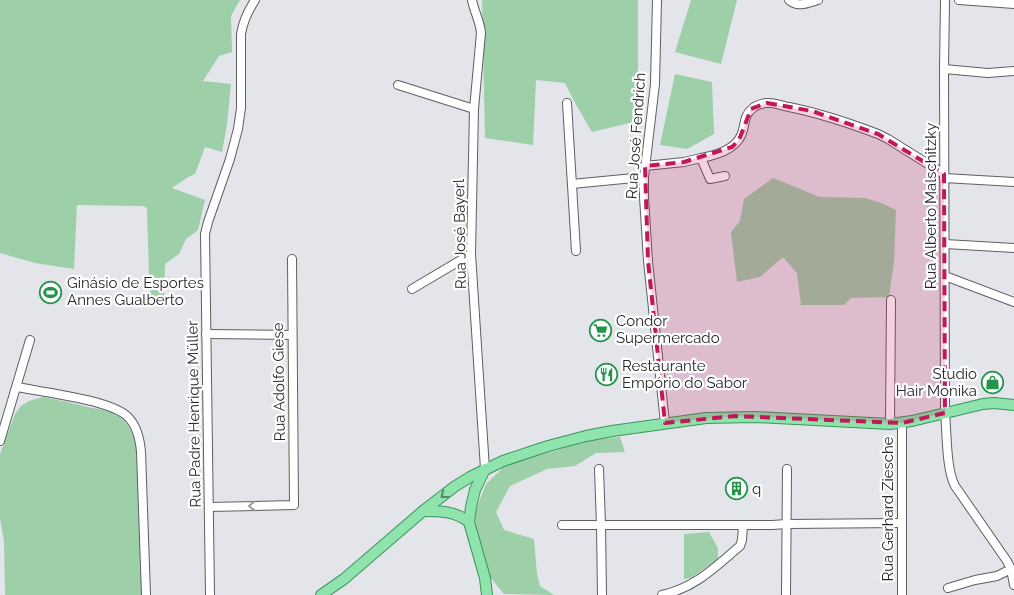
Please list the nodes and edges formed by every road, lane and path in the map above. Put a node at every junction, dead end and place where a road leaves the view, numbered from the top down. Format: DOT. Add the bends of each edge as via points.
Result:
graph roads {
  1 [pos="255,0"];
  2 [pos="472,0"];
  3 [pos="657,0"];
  4 [pos="789,0"];
  5 [pos="818,0"];
  6 [pos="945,0"];
  7 [pos="959,0"];
  8 [pos="1014,4"];
  9 [pos="944,69"];
  10 [pos="1014,71"];
  11 [pos="398,85"];
  12 [pos="567,103"];
  13 [pos="474,109"];
  14 [pos="701,158"];
  15 [pos="645,166"];
  16 [pos="725,176"];
  17 [pos="944,176"];
  18 [pos="644,177"];
  19 [pos="1014,182"];
  20 [pos="572,184"];
  21 [pos="945,244"];
  22 [pos="1014,248"];
  23 [pos="576,251"];
  24 [pos="471,254"];
  25 [pos="292,259"];
  26 [pos="945,276"];
  27 [pos="412,289"];
  28 [pos="891,300"];
  29 [pos="1014,302"];
  30 [pos="206,334"];
  31 [pos="292,335"];
  32 [pos="30,340"];
  33 [pos="17,388"];
  34 [pos="1014,405"];
  35 [pos="945,413"];
  36 [pos="666,423"];
  37 [pos="902,423"];
  38 [pos="890,424"];
  39 [pos="0,441"];
  40 [pos="599,468"];
  41 [pos="485,469"];
  42 [pos="788,469"];
  43 [pos="209,507"];
  44 [pos="423,511"];
  45 [pos="469,522"];
  46 [pos="902,523"];
  47 [pos="787,524"];
  48 [pos="562,525"];
  49 [pos="601,525"];
  50 [pos="743,525"];
  51 [pos="1011,569"];
  52 [pos="485,578"];
  53 [pos="1014,585"];
  54 [pos="948,588"];
  55 [pos="146,595"];
  56 [pos="210,595"];
  57 [pos="321,595"];
  58 [pos="487,595"];
  59 [pos="497,595"];
  60 [pos="602,595"];
  61 [pos="662,595"];
  62 [pos="786,595"];
  63 [pos="902,595"];
  1 -- 30 [label="street, Rua Padre Henrique Müller" via="242,25 238,129 206,229"];
  2 -- 13 [label="street, Rua José Bayerl" via="481,33"];
  3 -- 15 [label="street, Rua José Fendrich" via="655,84"];
  4 -- 5 [label="street" via="799,5"];
  6 -- 9 [label="street, Rua Alberto Malschitzky"];
  7 -- 8 [label="street"];
  9 -- 10 [label="street" via="988,73"];
  9 -- 17 [label="street, Rua Alberto Malschitzky"];
  11 -- 13 [label="street"];
  12 -- 20 [label="street"];
  13 -- 24 [label="street, Rua José Bayerl"];
  14 -- 15 [label="street"];
  14 -- 16 [label="street" via="710,179"];
  14 -- 17 [label="street" via="732,147 739,140 751,109 767,103 812,111 862,128 888,139"];
  15 -- 18 [label="street, Rua José Fendrich"];
  17 -- 19 [label="street"];
  17 -- 21 [label="street, Rua Alberto Malschitzky"];
  18 -- 20 [label="street"];
  18 -- 36 [label="street, Rua José Fendrich" via="648,261"];
  20 -- 23 [label="street"];
  21 -- 22 [label="street"];
  21 -- 26 [label="street, Rua Alberto Malschitzky"];
  24 -- 27 [label="street"];
  24 -- 41 [label="street, Rua José Bayerl"];
  25 -- 31 [label="street, Rua Adolfo Giese"];
  26 -- 29 [label="street"];
  26 -- 35 [label="street, Rua Alberto Malschitzky"];
  28 -- 38 [label="street"];
  30 -- 31 [label="street"];
  30 -- 43 [label="street, Rua Padre Henrique Müller"];
  31 -- 43 [label="street, Rua Adolfo Giese, one-way" via="294,505"];
  32 -- 33 [label="street"];
  33 -- 39 [label="street"];
  33 -- 55 [label="street" via="108,406 120,411 133,424 141,452"];
  34 -- 35 [label="main road" via="983,404"];
  35 -- 37 [label="main road"];
  35 -- 51 [label="street, Rua Alberto Malschitzky" via="953,482"];
  36 -- 38 [label="main road" via="735,416"];
  36 -- 41 [label="main road" via="568,440"];
  37 -- 38 [label="main road"];
  37 -- 46 [label="street, Rua Gerhard Ziesche"];
  40 -- 49 [label="street"];
  41 -- 44 [label="main road, one-way"];
  41 -- 45 [label="main road" via="475,490"];
  42 -- 47 [label="street"];
  43 -- 56 [label="street, Rua Padre Henrique Müller"];
  44 -- 45 [label="main road" via="452,513"];
  44 -- 57 [label="main road"];
  45 -- 52 [label="main road"];
  46 -- 47 [label="street"];
  46 -- 63 [label="street, Rua Gerhard Ziesche"];
  47 -- 50 [label="street"];
  47 -- 62 [label="street"];
  48 -- 49 [label="street"];
  49 -- 50 [label="street"];
  49 -- 60 [label="street"];
  50 -- 61 [label="street" via="741,544 733,552 697,581 680,591"];
  51 -- 53 [label="street"];
  51 -- 54 [label="street"];
  52 -- 58 [label="main road"];
  52 -- 59 [label="main road"];
}
